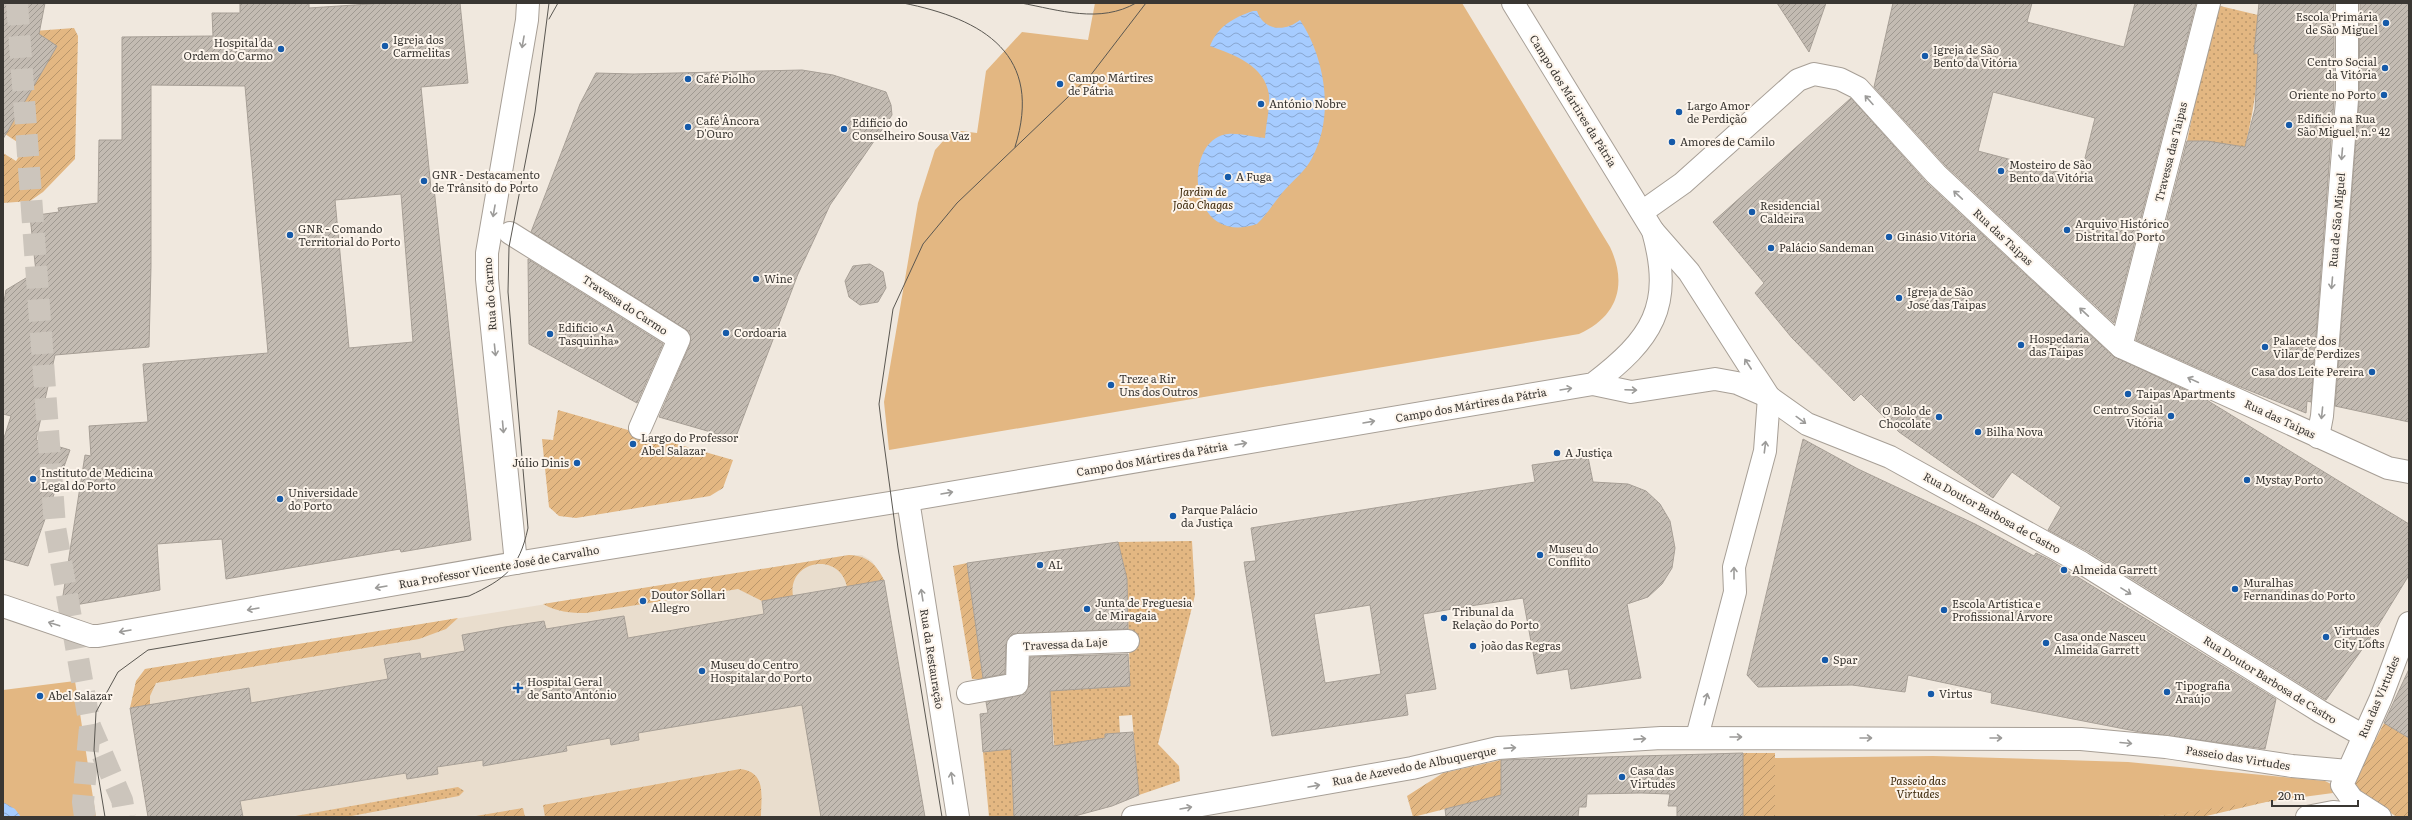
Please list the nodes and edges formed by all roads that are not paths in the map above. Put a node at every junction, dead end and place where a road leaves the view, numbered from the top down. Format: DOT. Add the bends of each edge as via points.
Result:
graph roads {
  1 [pos="528,3"];
  2 [pos="1513,3"];
  3 [pos="2209,3"];
  4 [pos="2347,3"];
  5 [pos="1642,212"];
  6 [pos="1652,231"];
  7 [pos="510,233"];
  8 [pos="2121,346"];
  9 [pos="1593,384"];
  10 [pos="1769,397"];
  11 [pos="640,428"];
  12 [pos="2318,437"];
  13 [pos="2409,472"];
  14 [pos="908,500"];
  15 [pos="516,563"];
  16 [pos="3,606"];
  17 [pos="2409,623"];
  18 [pos="1128,641"];
  19 [pos="968,693"];
  20 [pos="2364,736"];
  21 [pos="1697,737"];
  22 [pos="2348,770"];
  23 [pos="958,817"];
  24 [pos="1133,817"];
  25 [pos="2307,817"];
  26 [pos="2380,817"];
  1 -- 15 [label="street, Rua do Carmo, one-way" via="487,254"];
  2 -- 5 [label="street, Campo dos Mártires da Pátria"];
  3 -- 8 [label="street, Travessa das Taipas"];
  4 -- 12 [label="street, Rua de São Miguel, one-way" via="2347,100 2322,416"];
  5 -- 6 [label="street, Campo dos Mártires da Pátria"];
  8 -- 5 [label="street, Rua das Taipas, one-way" via="1936,174 1858,88 1840,79 1814,74 1798,80 1683,183"];
  6 -- 9 [label="street, Campo dos Mártires da Pátria" via="1659,254 1661,292 1651,325 1635,349"];
  10 -- 6 [label="street, one-way" via="1689,272"];
  7 -- 11 [label="street, Travessa do Carmo" via="679,339"];
  12 -- 8 [label="street, Rua das Taipas, one-way"];
  9 -- 10 [label="street, Rua Doutor Barbosa de Castro, one-way" via="1631,392 1715,379 1737,383"];
  14 -- 9 [label="street, Campo dos Mártires da Pátria, one-way"];
  10 -- 20 [label="street, Rua Doutor Barbosa de Castro, one-way" via="1807,424 1890,458 2082,563 2321,712"];
  21 -- 10 [label="street, one-way" via="1734,592 1734,567 1765,451"];
  12 -- 13 [label="street, Rua das Taipas" via="2388,468"];
  14 -- 15 [label="street, Rua Professor Vicente José de Carvalho"];
  23 -- 14 [label="street, Rua da Restauração, one-way"];
  15 -- 16 [label="street, Rua Professor Vicente José de Carvalho, one-way" via="91,636"];
  17 -- 20 [label="street, Rua das Virtudes"];
  18 -- 19 [label="street, Travessa da Laje" via="1018,645 1018,684"];
  20 -- 22 [label="street, Rua das Virtudes"];
  21 -- 22 [label="street, Passeio das Virtudes, one-way" via="2081,739 2166,747 2292,766"];
  24 -- 21 [label="street, Rua de Azevedo de Albuquerque, one-way" via="1412,768 1498,748"];
  22 -- 26 [label="street, Rua das Virtudes" via="2342,785 2352,799"];
  25 -- 26 [label="street" via="2333,812"];
}
